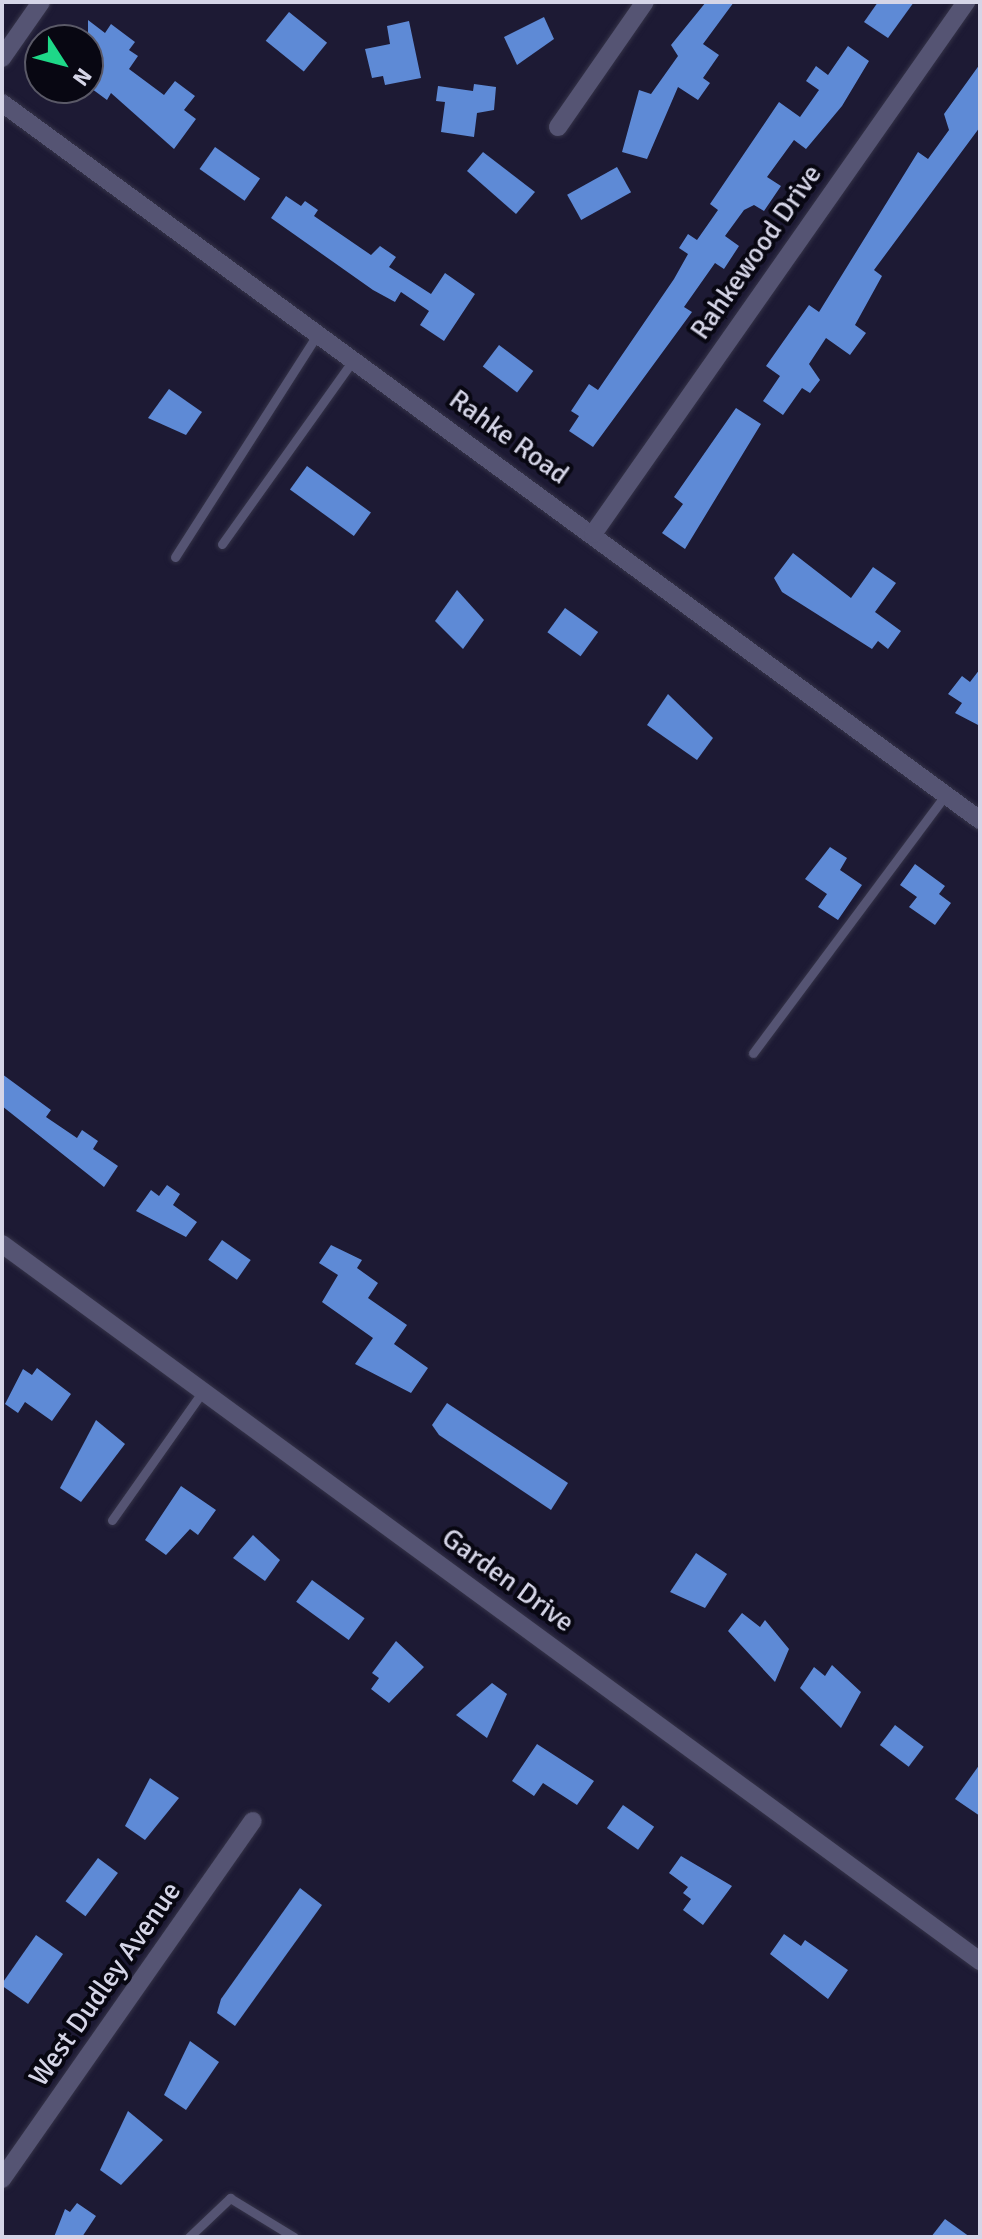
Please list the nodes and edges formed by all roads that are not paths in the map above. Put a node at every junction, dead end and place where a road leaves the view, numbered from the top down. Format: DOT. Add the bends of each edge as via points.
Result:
graph roads {
  1 [pos="41,2"];
  2 [pos="645,2"];
  3 [pos="966,2"];
  4 [pos="2,58"];
  5 [pos="2,103"];
  6 [pos="558,127"];
  7 [pos="318,333"];
  8 [pos="354,359"];
  9 [pos="593,534"];
  10 [pos="222,544"];
  11 [pos="175,557"];
  12 [pos="945,795"];
  13 [pos="980,820"];
  14 [pos="753,1053"];
  15 [pos="2,1244"];
  16 [pos="203,1391"];
  17 [pos="112,1520"];
  18 [pos="253,1821"];
  19 [pos="980,1961"];
  20 [pos="2,2179"];
  21 [pos="189,2237"];
  22 [pos="294,2237"];
  1 -- 4 [label="street"];
  2 -- 6 [label="street"];
  3 -- 9 [label="street, Rahkewood Drive"];
  5 -- 7 [label="street, Rahke Road"];
  7 -- 8 [label="street, Rahke Road"];
  7 -- 11 [label="lane"];
  8 -- 9 [label="street, Rahke Road"];
  8 -- 10 [label="lane"];
  9 -- 12 [label="street, Rahke Road"];
  12 -- 13 [label="street, Rahke Road"];
  12 -- 14 [label="lane"];
  15 -- 16 [label="street, Garden Drive"];
  16 -- 17 [label="lane"];
  16 -- 19 [label="street, Garden Drive"];
  18 -- 20 [label="street, West Dudley Avenue"];
  21 -- 22 [label="lane" via="230,2198"];
}
